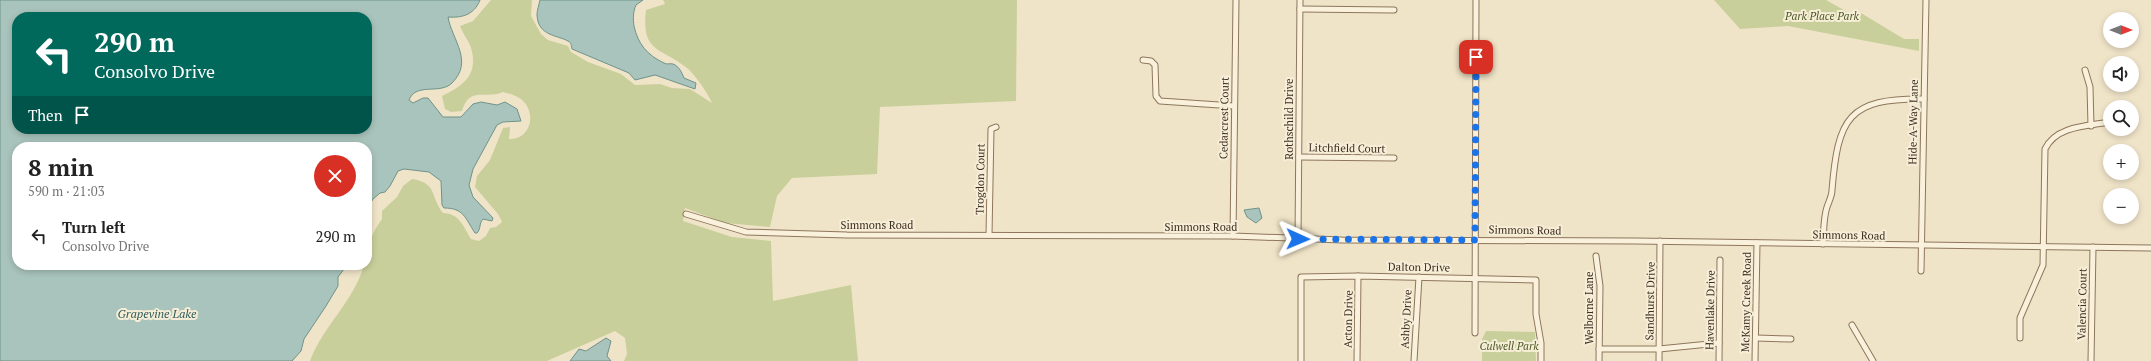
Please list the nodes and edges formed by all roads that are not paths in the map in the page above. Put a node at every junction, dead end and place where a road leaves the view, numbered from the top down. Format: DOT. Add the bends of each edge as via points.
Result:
graph roads {
  1 [pos="1236,0"];
  2 [pos="1300,0"];
  3 [pos="1476,0"];
  4 [pos="1926,0"];
  5 [pos="1300,9"];
  6 [pos="1394,10"];
  7 [pos="1143,60"];
  8 [pos="2085,70"];
  9 [pos="1924,99"];
  10 [pos="1234,106"];
  11 [pos="2103,123"];
  12 [pos="2091,126"];
  13 [pos="996,127"];
  14 [pos="1299,157"];
  15 [pos="1394,158"];
  16 [pos="686,214"];
  17 [pos="989,235"];
  18 [pos="1233,236"];
  19 [pos="1298,239"];
  20 [pos="1475,240"];
  21 [pos="1660,241"];
  22 [pos="1757,243"];
  23 [pos="1823,244"];
  24 [pos="1921,245"];
  25 [pos="2044,246"];
  26 [pos="2092,247"];
  27 [pos="2151,248"];
  28 [pos="1596,256"];
  29 [pos="1720,260"];
  30 [pos="1921,271"];
  31 [pos="1358,276"];
  32 [pos="1419,278"];
  33 [pos="1475,278"];
  34 [pos="1852,325"];
  35 [pos="1475,333"];
  36 [pos="1756,338"];
  37 [pos="2020,338"];
  38 [pos="1791,339"];
  39 [pos="1719,343"];
  40 [pos="1599,348"];
  41 [pos="1659,349"];
  42 [pos="1300,361"];
  43 [pos="1357,361"];
  44 [pos="1414,361"];
  45 [pos="1541,361"];
  46 [pos="1599,361"];
  47 [pos="1659,361"];
  48 [pos="1719,361"];
  49 [pos="1755,361"];
  50 [pos="1872,361"];
  51 [pos="2091,361"];
  1 -- 10 [label="street, Cedarcrest Court"];
  2 -- 5 [label="street, Rothschild Drive"];
  3 -- 20 [label="street"];
  4 -- 9 [label="street, Hide-A-Way Lane"];
  5 -- 6 [label="street"];
  5 -- 14 [label="street, Rothschild Drive"];
  7 -- 10 [label="street" via="1151,61 1155,65 1156,96 1160,101"];
  8 -- 12 [label="street" via="2090,87"];
  9 -- 23 [label="street" via="1878,102 1856,112 1846,124 1833,164 1832,192 1825,215"];
  9 -- 24 [label="street, Hide-A-Way Lane"];
  10 -- 18 [label="street, Cedarcrest Court"];
  11 -- 12 [label="street"];
  12 -- 25 [label="street" via="2060,133 2052,138 2045,149"];
  13 -- 17 [label="street, Trogdon Court" via="991,129"];
  14 -- 15 [label="street, Litchfield Court"];
  14 -- 19 [label="street, Rothschild Drive"];
  16 -- 17 [label="street, Simmons Road" via="746,232 861,236"];
  17 -- 18 [label="street, Simmons Road"];
  18 -- 19 [label="street, Simmons Road"];
  19 -- 20 [label="street, Simmons Road"];
  20 -- 21 [label="street, Simmons Road"];
  20 -- 33 [label="street"];
  21 -- 22 [label="street, Simmons Road"];
  21 -- 41 [label="street, Sandhurst Drive"];
  22 -- 23 [label="street, Simmons Road"];
  22 -- 36 [label="street, McKamy Creek Road"];
  23 -- 24 [label="street, Simmons Road"];
  24 -- 25 [label="street, Simmons Road"];
  24 -- 30 [label="street, Hide-A-Way Lane"];
  25 -- 26 [label="street, Simmons Road"];
  25 -- 37 [label="street" via="2043,265 2020,318"];
  26 -- 27 [label="street, Simmons Road"];
  26 -- 51 [label="street, Valencia Court"];
  28 -- 40 [label="street, Welborne Lane" via="1600,286"];
  29 -- 39 [label="street, Havenlake Drive"];
  31 -- 32 [label="street, Dalton Drive"];
  31 -- 42 [label="street, Dalton Drive" via="1301,277"];
  31 -- 43 [label="street, Acton Drive"];
  32 -- 33 [label="street, Dalton Drive"];
  32 -- 44 [label="street, Ashby Drive"];
  33 -- 35 [label="street"];
  33 -- 45 [label="street, Dalton Drive" via="1536,280 1536,314"];
  34 -- 50 [label="street"];
  36 -- 38 [label="street"];
  36 -- 49 [label="street, McKamy Creek Road"];
  39 -- 41 [label="street"];
  39 -- 48 [label="street, Havenlake Drive"];
  40 -- 41 [label="street"];
  40 -- 46 [label="street, Welborne Lane"];
  41 -- 47 [label="street, Sandhurst Drive"];
}
